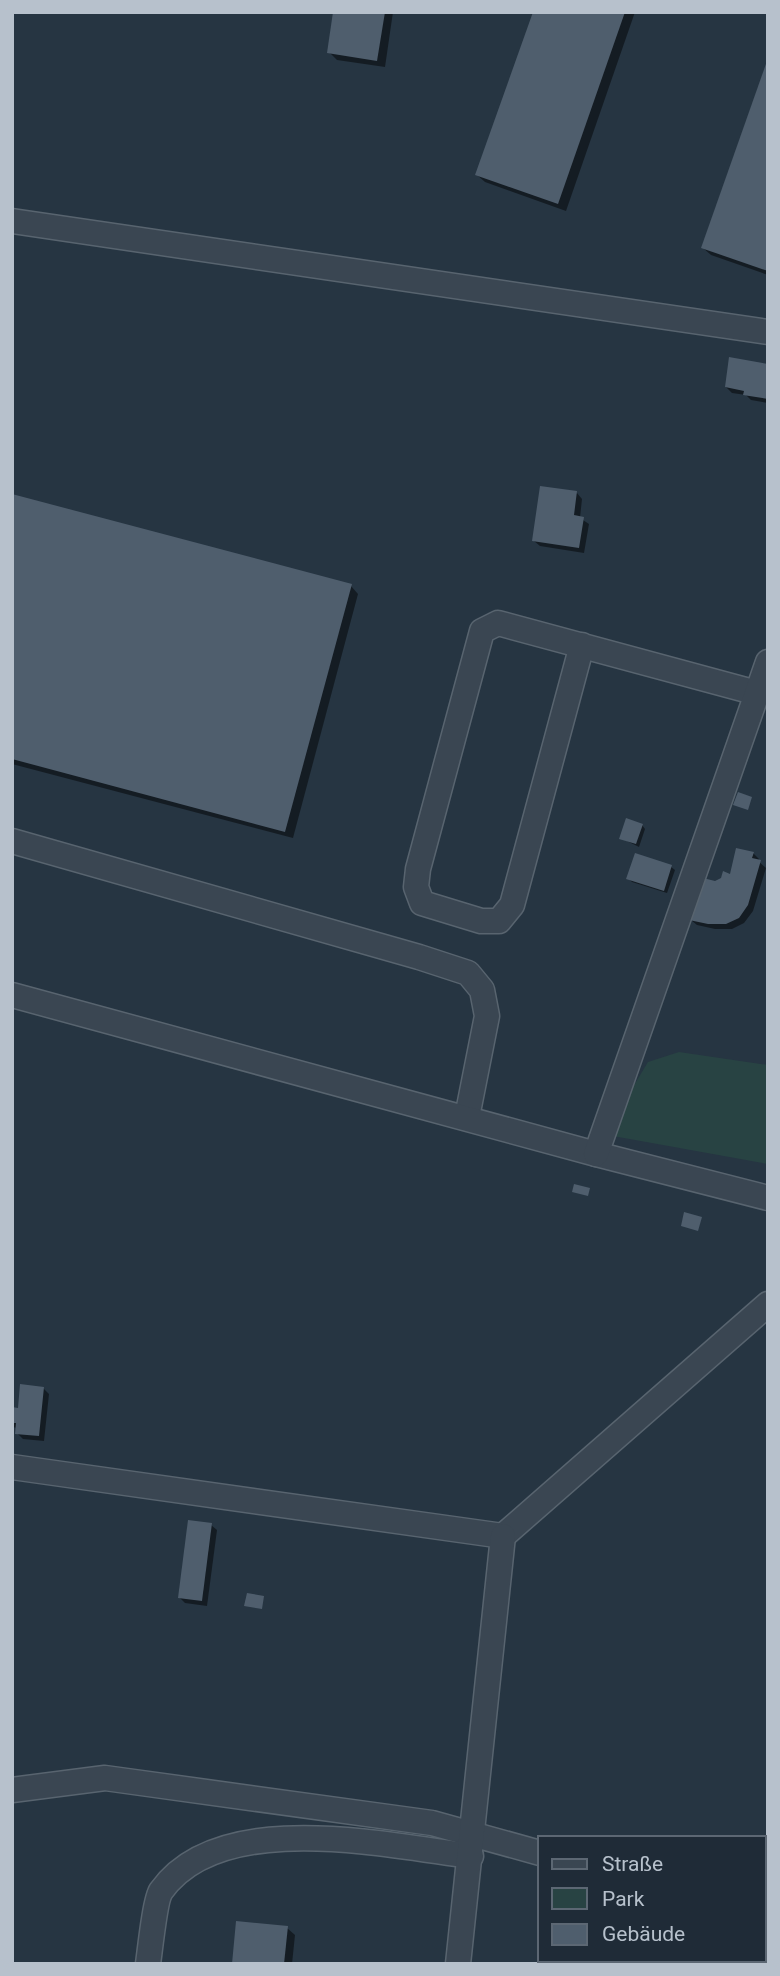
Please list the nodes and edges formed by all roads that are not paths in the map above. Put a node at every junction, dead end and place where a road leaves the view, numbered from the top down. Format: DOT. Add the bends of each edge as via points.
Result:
graph roads {
  1 [pos="12,221"];
  2 [pos="768,332"];
  3 [pos="582,645"];
  4 [pos="768,662"];
  5 [pos="757,693"];
  6 [pos="12,841"];
  7 [pos="12,995"];
  8 [pos="467,1117"];
  9 [pos="596,1154"];
  10 [pos="768,1198"];
  11 [pos="768,1304"];
  12 [pos="12,1466"];
  13 [pos="503,1536"];
  14 [pos="12,1790"];
  15 [pos="472,1846"];
  16 [pos="538,1853"];
  17 [pos="148,1964"];
  18 [pos="458,1964"];
  1 -- 2 [label="lane"];
  3 -- 3 [label="lane" via="498,623 482,631 418,869 416,887 422,903 481,921 499,921 512,905"];
  3 -- 5 [label="lane"];
  4 -- 5 [label="lane"];
  5 -- 9 [label="lane"];
  6 -- 8 [label="lane" via="468,973 482,990 487,1016"];
  7 -- 8 [label="lane"];
  8 -- 9 [label="lane"];
  9 -- 10 [label="lane"];
  11 -- 13 [label="lane"];
  12 -- 13 [label="lane"];
  13 -- 15 [label="lane"];
  14 -- 15 [label="lane" via="105,1778 432,1823"];
  15 -- 16 [label="lane"];
  15 -- 17 [label="lane" via="308,1837 217,1850 184,1868 160,1892"];
  15 -- 18 [label="lane"];
}
